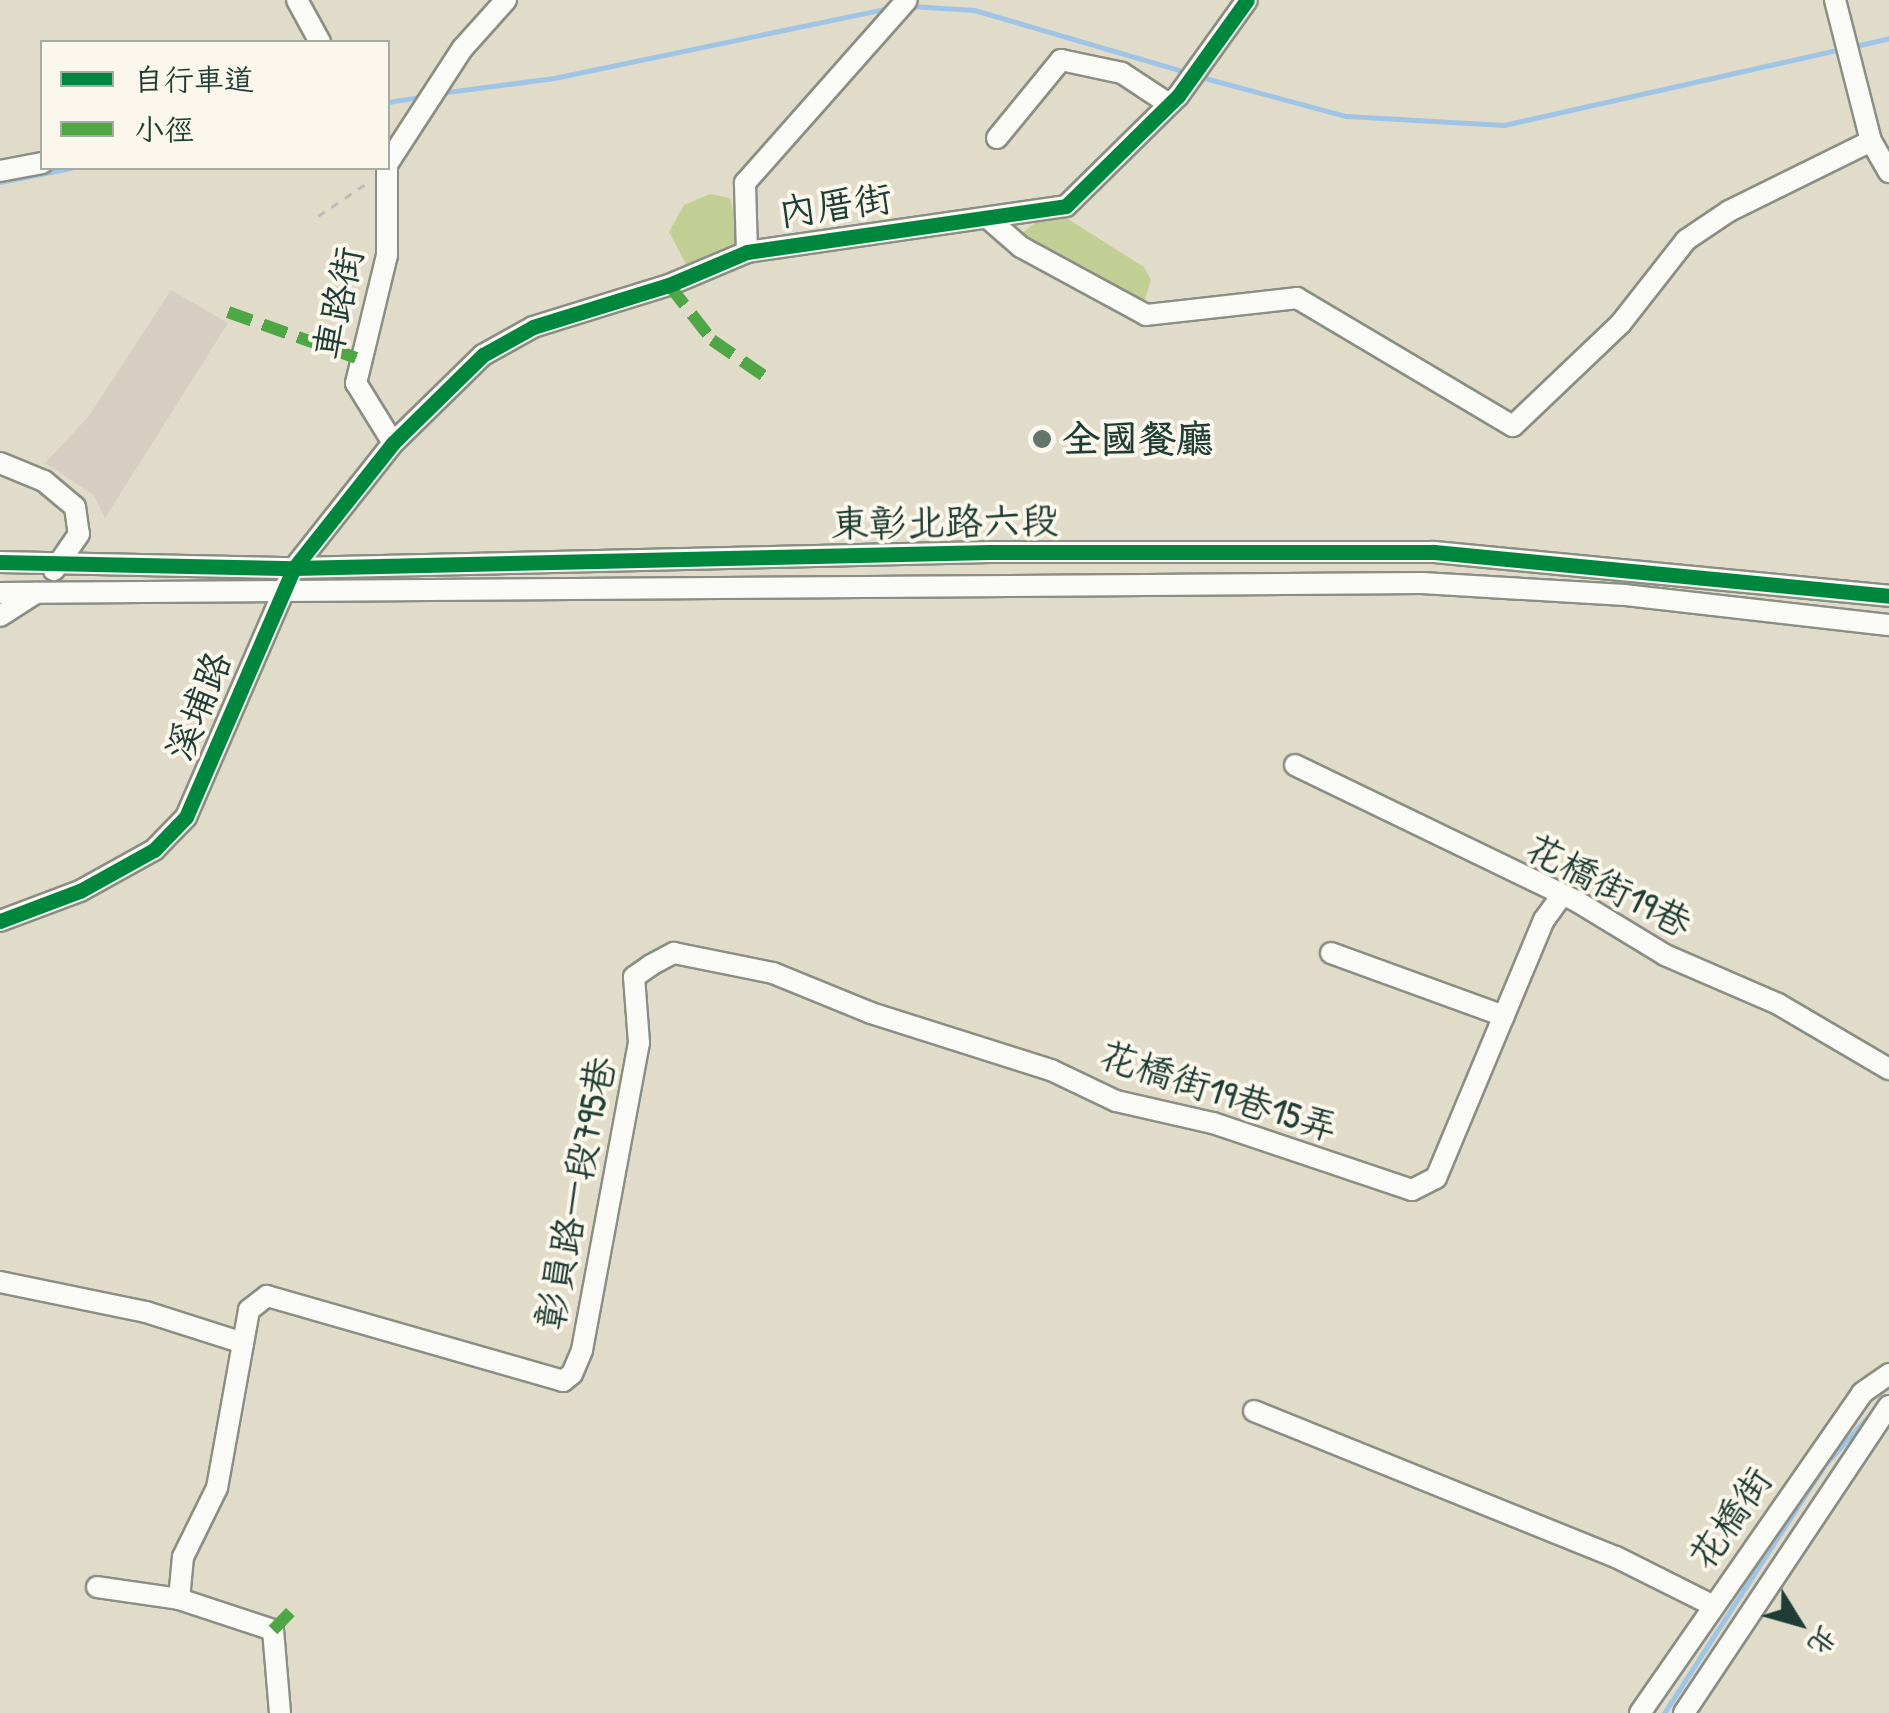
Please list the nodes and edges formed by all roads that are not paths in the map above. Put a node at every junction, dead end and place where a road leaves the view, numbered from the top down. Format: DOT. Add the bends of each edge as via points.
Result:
graph roads {
  1 [pos="297,0"];
  2 [pos="506,0"];
  3 [pos="907,0"];
  4 [pos="1247,0"];
  5 [pos="1836,0"];
  6 [pos="319,40"];
  7 [pos="1169,104"];
  8 [pos="998,138"];
  9 [pos="1871,142"];
  10 [pos="40,163"];
  11 [pos="390,163"];
  12 [pos="387,170"];
  13 [pos="0,171"];
  14 [pos="1889,172"];
  15 [pos="991,221"];
  16 [pos="747,252"];
  17 [pos="393,443"];
  18 [pos="0,463"];
  19 [pos="0,562"];
  20 [pos="59,562"];
  21 [pos="294,568"];
  22 [pos="283,592"];
  23 [pos="0,593"];
  24 [pos="36,593"];
  25 [pos="1889,596"];
  26 [pos="0,616"];
  27 [pos="1889,625"];
  28 [pos="1295,766"];
  29 [pos="1560,898"];
  30 [pos="0,921"];
  31 [pos="1331,953"];
  32 [pos="634,977"];
  33 [pos="1504,1016"];
  34 [pos="1889,1069"];
  35 [pos="0,1282"];
  36 [pos="242,1343"];
  37 [pos="1889,1374"];
  38 [pos="1889,1406"];
  39 [pos="1254,1411"];
  40 [pos="1767,1528"];
  41 [pos="1794,1545"];
  42 [pos="97,1587"];
  43 [pos="178,1599"];
  44 [pos="1712,1605"];
  45 [pos="280,1713"];
  46 [pos="1640,1713"];
  47 [pos="1684,1713"];
  1 -- 6 [label="street"];
  2 -- 11 [label="street" via="462,49"];
  3 -- 16 [label="street" via="744,183"];
  4 -- 7 [label="street, 內厝街"];
  5 -- 9 [label="street"];
  7 -- 8 [label="street" via="1122,73 1060,60"];
  7 -- 15 [label="street, 內厝街" via="1066,206"];
  9 -- 14 [label="street"];
  9 -- 15 [label="street" via="1730,211 1686,240 1621,323 1513,426 1297,298 1146,315 1021,246"];
  10 -- 13 [label="street"];
  12 -- 17 [label="street, 車路街" via="387,255 356,383"];
  15 -- 16 [label="street, 內厝街" via="949,220"];
  16 -- 17 [label="street, 內厝街" via="669,285 533,327 483,355"];
  17 -- 21 [label="street, 溪埔路"];
  18 -- 20 [label="street" via="44,481 76,507 79,534"];
  19 -- 20 [label="street, 東彰北路六段"];
  20 -- 21 [label="street, 東彰北路六段"];
  20 -- 24 [label="street"];
  21 -- 22 [label="street, 溪埔路"];
  21 -- 25 [label="street, 東彰北路六段" via="990,552 1434,552"];
  22 -- 24 [label="street, 東彰北路六段"];
  22 -- 27 [label="street, 東彰北路六段" via="1422,583 1625,596"];
  22 -- 30 [label="street, 溪埔路" via="186,818 154,850 80,891"];
  23 -- 24 [label="street, 東彰北路六段"];
  24 -- 26 [label="street"];
  28 -- 29 [label="street, 花橋街19巷"];
  29 -- 33 [label="street, 花橋街19巷15弄" via="1544,920"];
  29 -- 34 [label="street, 花橋街19巷" via="1578,902 1665,956 1778,1004"];
  31 -- 33 [label="street"];
  32 -- 33 [label="street, 花橋街19巷15弄" via="674,953 773,973 871,1013 1051,1070 1116,1101 1213,1122 1412,1190 1436,1178"];
  32 -- 36 [label="street, 彰員路一段795巷" via="639,1044 582,1350 572,1374 562,1382 268,1296 249,1310"];
  35 -- 36 [label="street" via="146,1312"];
  36 -- 43 [label="street, 彰員路一段795巷" via="217,1488 183,1557"];
  37 -- 40 [label="street, 花橋街" via="1862,1394"];
  38 -- 41 [label="street"];
  39 -- 44 [label="street" via="1616,1557"];
  40 -- 41 [label="street"];
  40 -- 44 [label="street, 花橋街"];
  41 -- 47 [label="street"];
  42 -- 43 [label="street"];
  43 -- 45 [label="street" via="273,1630"];
  44 -- 46 [label="street, 花橋街"];
}
